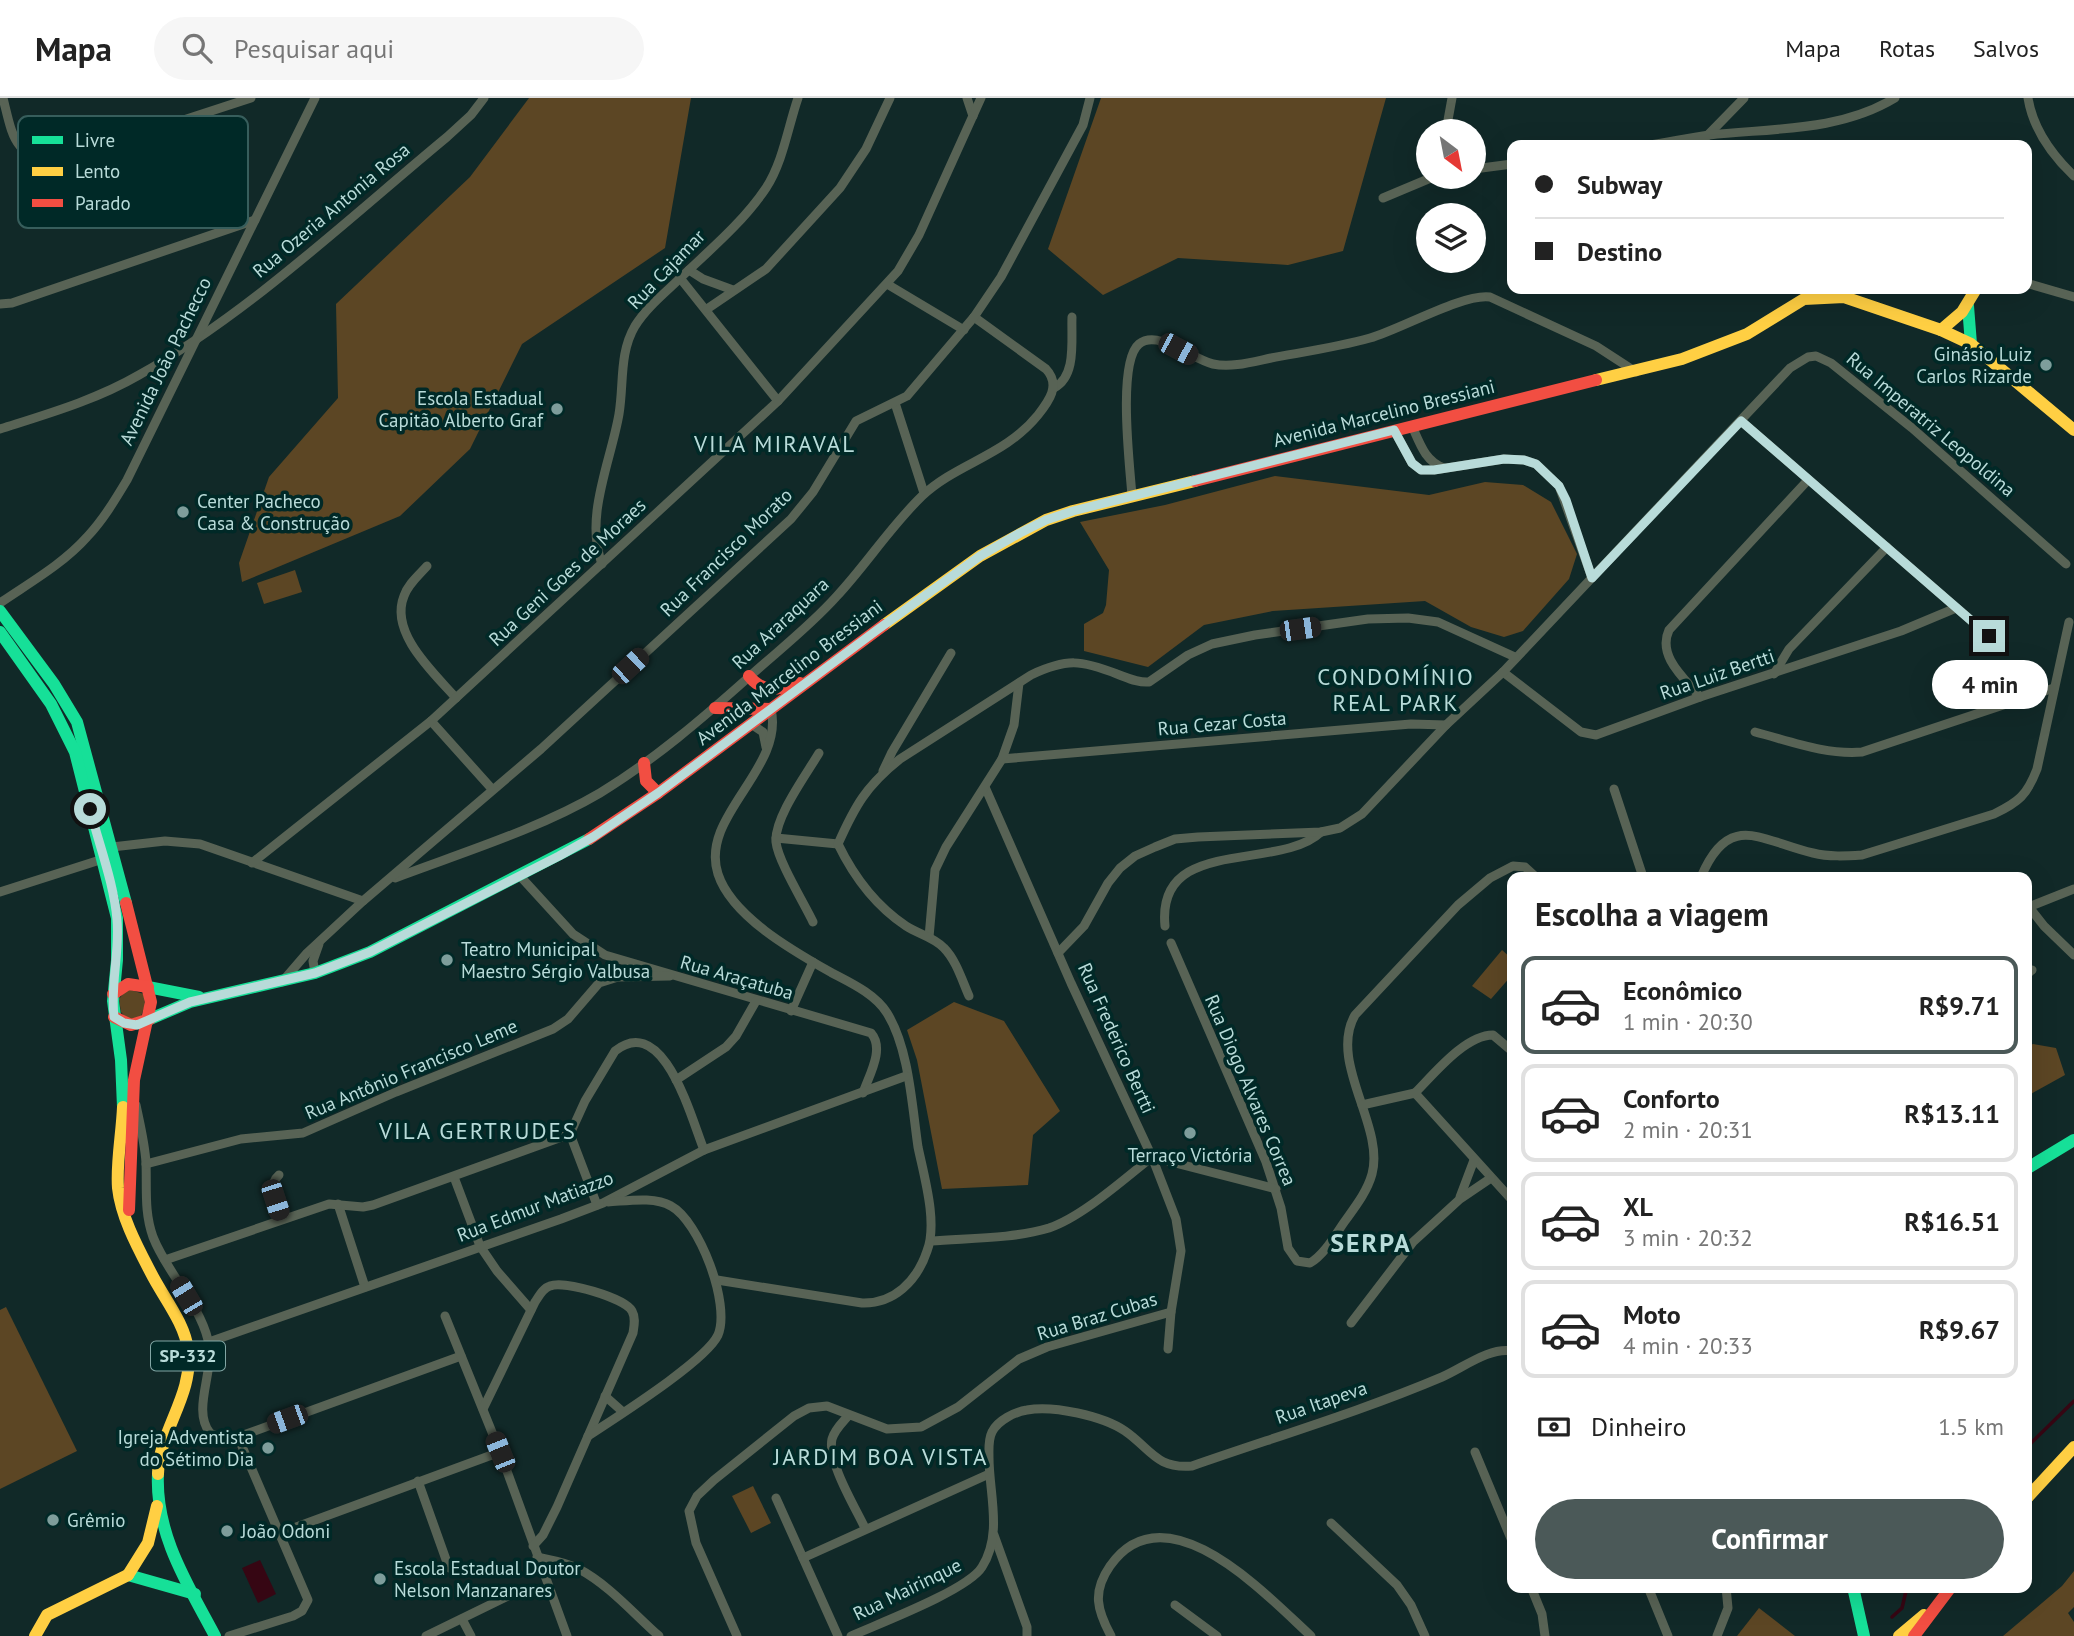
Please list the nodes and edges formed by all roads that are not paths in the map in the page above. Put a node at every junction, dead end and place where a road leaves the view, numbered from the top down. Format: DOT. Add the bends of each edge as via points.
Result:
graph roads {
  1 [pos="3,98"];
  2 [pos="251,98"];
  3 [pos="315,98"];
  4 [pos="484,98"];
  5 [pos="798,98"];
  6 [pos="890,98"];
  7 [pos="967,98"];
  8 [pos="981,98"];
  9 [pos="1090,98"];
  10 [pos="1452,98"];
  11 [pos="1744,98"];
  12 [pos="1895,98"];
  13 [pos="2028,98"];
  14 [pos="196,116"];
  15 [pos="973,116"];
  16 [pos="1448,119"];
  17 [pos="1707,136"];
  18 [pos="1682,140"];
  19 [pos="18,141"];
  20 [pos="1507,165"];
  21 [pos="1486,167"];
  22 [pos="2074,176"];
  23 [pos="1416,184"];
  24 [pos="1383,198"];
  25 [pos="256,220"];
  26 [pos="248,223"];
  27 [pos="232,228"];
  28 [pos="689,270"];
  29 [pos="680,278"];
  30 [pos="887,284"];
  31 [pos="2032,285"];
  32 [pos="733,290"];
  33 [pos="1808,294"];
  34 [pos="1837,294"];
  35 [pos="1847,294"];
  36 [pos="1974,294"];
  37 [pos="2074,297"];
  38 [pos="1804,299"];
  39 [pos="0,304"];
  40 [pos="1968,306"];
  41 [pos="706,309"];
  42 [pos="974,317"];
  43 [pos="1072,317"];
  44 [pos="964,330"];
  45 [pos="1941,330"];
  46 [pos="193,342"];
  47 [pos="1971,344"];
  48 [pos="1636,372"];
  49 [pos="1054,388"];
  50 [pos="1769,391"];
  51 [pos="778,401"];
  52 [pos="895,403"];
  53 [pos="1741,421"];
  54 [pos="1412,426"];
  55 [pos="0,429"];
  56 [pos="1394,430"];
  57 [pos="2074,430"];
  58 [pos="1444,468"];
  59 [pos="1808,480"];
  60 [pos="924,494"];
  61 [pos="1132,496"];
  62 [pos="1887,547"];
  63 [pos="602,564"];
  64 [pos="2066,564"];
  65 [pos="427,566"];
  66 [pos="1592,578"];
  67 [pos="0,603"];
  68 [pos="1956,608"];
  69 [pos="0,611"];
  70 [pos="2069,622"];
  71 [pos="0,632"];
  72 [pos="1989,636"];
  73 [pos="951,653"];
  74 [pos="1515,657"];
  75 [pos="1503,672"];
  76 [pos="1774,674"];
  77 [pos="750,676"];
  78 [pos="811,680"];
  79 [pos="1019,683"];
  80 [pos="2054,688"];
  81 [pos="1700,697"];
  82 [pos="456,698"];
  83 [pos="715,708"];
  84 [pos="771,709"];
  85 [pos="431,721"];
  86 [pos="751,724"];
  87 [pos="1446,725"];
  88 [pos="1755,732"];
  89 [pos="766,752"];
  90 [pos="819,753"];
  91 [pos="1002,759"];
  92 [pos="644,762"];
  93 [pos="883,773"];
  94 [pos="985,787"];
  95 [pos="492,789"];
  96 [pos="1614,789"];
  97 [pos="658,793"];
  98 [pos="1321,832"];
  99 [pos="776,838"];
  100 [pos="838,844"];
  101 [pos="112,847"];
  102 [pos="103,859"];
  103 [pos="252,863"];
  104 [pos="1530,872"];
  105 [pos="1641,872"];
  106 [pos="1703,872"];
  107 [pos="520,876"];
  108 [pos="390,880"];
  109 [pos="2074,889"];
  110 [pos="0,892"];
  111 [pos="363,901"];
  112 [pos="2032,906"];
  113 [pos="2032,912"];
  114 [pos="813,922"];
  115 [pos="1165,926"];
  116 [pos="929,937"];
  117 [pos="320,942"];
  118 [pos="1171,943"];
  119 [pos="1058,953"];
  120 [pos="2074,955"];
  121 [pos="813,962"];
  122 [pos="315,973"];
  123 [pos="670,976"];
  124 [pos="282,982"];
  125 [pos="148,987"];
  126 [pos="113,994"];
  127 [pos="969,996"];
  128 [pos="206,998"];
  129 [pos="757,1001"];
  130 [pos="791,1011"];
  131 [pos="114,1017"];
  132 [pos="150,1019"];
  133 [pos="1507,1047"];
  134 [pos="906,1076"];
  135 [pos="676,1080"];
  136 [pos="134,1093"];
  137 [pos="863,1093"];
  138 [pos="1415,1093"];
  139 [pos="1362,1105"];
  140 [pos="570,1134"];
  141 [pos="2074,1140"];
  142 [pos="704,1150"];
  143 [pos="1152,1157"];
  144 [pos="1474,1160"];
  145 [pos="146,1164"];
  146 [pos="2032,1165"];
  147 [pos="279,1175"];
  148 [pos="454,1177"];
  149 [pos="1490,1178"];
  150 [pos="1276,1189"];
  151 [pos="1507,1195"];
  152 [pos="1460,1199"];
  153 [pos="338,1204"];
  154 [pos="600,1204"];
  155 [pos="128,1218"];
  156 [pos="282,1219"];
  157 [pos="931,1241"];
  158 [pos="480,1247"];
  159 [pos="165,1261"];
  160 [pos="717,1280"];
  161 [pos="365,1287"];
  162 [pos="531,1310"];
  163 [pos="1171,1312"];
  164 [pos="445,1316"];
  165 [pos="1351,1323"];
  166 [pos="209,1342"];
  167 [pos="1168,1349"];
  168 [pos="1507,1351"];
  169 [pos="461,1356"];
  170 [pos="605,1396"];
  171 [pos="483,1409"];
  172 [pos="623,1412"];
  173 [pos="849,1416"];
  174 [pos="238,1437"];
  175 [pos="587,1437"];
  176 [pos="2074,1447"];
  177 [pos="500,1452"];
  178 [pos="1475,1452"];
  179 [pos="1160,1461"];
  180 [pos="989,1474"];
  181 [pos="418,1481"];
  182 [pos="2032,1492"];
  183 [pos="776,1498"];
  184 [pos="157,1503"];
  185 [pos="1331,1523"];
  186 [pos="865,1528"];
  187 [pos="1507,1529"];
  188 [pos="280,1533"];
  189 [pos="994,1534"];
  190 [pos="533,1546"];
  191 [pos="537,1557"];
  192 [pos="803,1558"];
  193 [pos="449,1568"];
  194 [pos="128,1575"];
  195 [pos="1533,1593"];
  196 [pos="1650,1593"];
  197 [pos="1727,1593"];
  198 [pos="1855,1593"];
  199 [pos="1946,1593"];
  200 [pos="195,1594"];
  201 [pos="508,1597"];
  202 [pos="1942,1598"];
  203 [pos="1175,1605"];
  204 [pos="1861,1615"];
  205 [pos="462,1619"];
  206 [pos="35,1636"];
  207 [pos="215,1636"];
  208 [pos="229,1636"];
  209 [pos="426,1636"];
  210 [pos="471,1636"];
  211 [pos="567,1636"];
  212 [pos="659,1636"];
  213 [pos="737,1636"];
  214 [pos="838,1636"];
  215 [pos="851,1636"];
  216 [pos="1027,1636"];
  217 [pos="1111,1636"];
  218 [pos="1217,1636"];
  219 [pos="1311,1636"];
  220 [pos="1425,1636"];
  221 [pos="1545,1636"];
  222 [pos="1668,1636"];
  223 [pos="1717,1636"];
  224 [pos="1864,1636"];
  225 [pos="1874,1636"];
  226 [pos="1899,1636"];
  227 [pos="1914,1636"];
  1 -- 19 [label="street"];
  2 -- 14 [label="street"];
  3 -- 25 [label="street, Avenida João Pachecco"];
  4 -- 46 [label="street, Rua Ozeria Antonia Rosa" via="447,137 271,284"];
  5 -- 28 [label="street, Rua Cajamar" via="766,187"];
  6 -- 32 [label="street" via="866,149 840,188 766,268"];
  7 -- 15 [label="street"];
  8 -- 15 [label="street, Rua Geni Goes de Moraes"];
  9 -- 42 [label="street, Rua Francisco Morato" via="1068,155"];
  10 -- 16 [label="street"];
  11 -- 17 [label="street"];
  12 -- 17 [label="street" via="1851,118"];
  13 -- 22 [label="street" via="2050,150"];
  15 -- 30 [label="street, Rua Geni Goes de Moraes" via="919,234"];
  17 -- 18 [label="street"];
  20 -- 21 [label="street"];
  23 -- 24 [label="street"];
  25 -- 26 [label="street"];
  25 -- 46 [label="street, Avenida João Pachecco"];
  27 -- 39 [label="street"];
  28 -- 29 [label="street, Rua Cajamar"];
  28 -- 32 [label="street"];
  29 -- 41 [label="street"];
  29 -- 63 [label="street, Rua Cajamar" via="647,310 627,342 598,517 596,541"];
  30 -- 44 [label="street"];
  30 -- 51 [label="street, Rua Geni Goes de Moraes"];
  31 -- 37 [label="street"];
  32 -- 41 [label="street"];
  33 -- 38 [label="street"];
  34 -- 38 [label="street"];
  35 -- 45 [label="street"];
  36 -- 40 [label="street"];
  38 -- 48 [label="street, Avenida Marcelino Bressiani" via="1747,334"];
  40 -- 45 [label="street"];
  40 -- 47 [label="street"];
  41 -- 51 [label="street"];
  42 -- 44 [label="street, Rua Francisco Morato"];
  42 -- 49 [label="street" via="1046,369"];
  43 -- 49 [label="street, Rua Araraquara" via="1068,372 1064,382"];
  44 -- 52 [label="street, Rua Francisco Morato"];
  45 -- 47 [label="street"];
  46 -- 55 [label="street, Rua Ozeria Antonia Rosa" via="101,394"];
  46 -- 67 [label="street, Avenida João Pachecco" via="108,512 60,561"];
  47 -- 57 [label="street"];
  48 -- 54 [label="street, Avenida Marcelino Bressiani"];
  48 -- 61 [label="street" via="1596,346 1482,295 1368,339 1228,366 1197,359 1162,341 1147,340 1135,348 1128,373"];
  49 -- 60 [label="street, Rua Araraquara" via="1050,400 1017,437"];
  50 -- 53 [label="street, Rua Frederico Bertti"];
  50 -- 64 [label="street, Rua Imperatriz Leopoldina" via="1798,361 1808,356 1823,358 1912,428"];
  51 -- 63 [label="street, Rua Geni Goes de Moraes"];
  52 -- 60 [label="street"];
  52 -- 95 [label="street, Rua Francisco Morato" via="856,421 813,492 790,519"];
  53 -- 59 [label="street"];
  53 -- 66 [label="street, Rua Frederico Bertti"];
  54 -- 56 [label="street, Avenida Marcelino Bressiani"];
  54 -- 58 [label="street" via="1425,455"];
  56 -- 58 [label="street" via="1416,467 1427,471"];
  56 -- 61 [label="street, Avenida Marcelino Bressiani"];
  58 -- 66 [label="street" via="1504,459 1536,464 1559,486 1566,500"];
  59 -- 62 [label="street"];
  59 -- 81 [label="street" via="1669,629 1667,655"];
  60 -- 77 [label="street, Rua Araraquara" via="834,600"];
  61 -- 78 [label="street, Avenida Marcelino Bressiani" via="1073,511 1020,533 980,556"];
  62 -- 68 [label="street"];
  62 -- 76 [label="street" via="1789,649"];
  63 -- 82 [label="street, Rua Geni Goes de Moraes"];
  65 -- 82 [label="street" via="404,596 402,618 416,653"];
  66 -- 74 [label="street, Rua Frederico Bertti"];
  68 -- 72 [label="street"];
  68 -- 76 [label="street, Rua Luiz Bertti"];
  69 -- 101 [label="street, SP-332" via="77,722"];
  70 -- 80 [label="street"];
  71 -- 102 [label="street, SP-332" via="56,710 67,733"];
  73 -- 93 [label="street"];
  74 -- 75 [label="street, Rua Frederico Bertti"];
  74 -- 79 [label="street" via="1438,622 1368,619 1212,644 1149,682 1075,661 1047,667"];
  75 -- 81 [label="street, Rua Luiz Bertti" via="1590,735"];
  75 -- 87 [label="street, Rua Frederico Bertti"];
  76 -- 81 [label="street, Rua Luiz Bertti"];
  77 -- 78 [label="street" via="766,690"];
  77 -- 83 [label="street, Rua Araraquara"];
  78 -- 84 [label="street, Avenida Marcelino Bressiani"];
  79 -- 91 [label="street" via="1014,725"];
  79 -- 93 [label="street"];
  80 -- 88 [label="street" via="1862,752 1823,750"];
  80 -- 106 [label="street" via="2033,778 2022,798 2010,806 1862,855 1814,853 1751,835 1736,836 1718,846"];
  82 -- 85 [label="street, Rua Geni Goes de Moraes"];
  83 -- 84 [label="street"];
  83 -- 92 [label="street, Rua Araraquara"];
  84 -- 86 [label="street, Avenida Marcelino Bressiani"];
  84 -- 89 [label="street" via="773,727"];
  85 -- 95 [label="street"];
  85 -- 103 [label="street, Rua Geni Goes de Moraes"];
  86 -- 89 [label="street" via="763,732"];
  86 -- 97 [label="street, Avenida Marcelino Bressiani"];
  87 -- 91 [label="street, Rua Cezar Costa" via="1411,724"];
  87 -- 98 [label="street, Rua Frederico Bertti" via="1362,814 1340,828"];
  89 -- 121 [label="street" via="716,845 718,875 739,908"];
  90 -- 99 [label="street" via="784,813"];
  91 -- 94 [label="street"];
  92 -- 97 [label="street" via="646,782"];
  92 -- 108 [label="street, Rua Araraquara" via="598,794 553,816"];
  93 -- 100 [label="street" via="864,793"];
  94 -- 116 [label="street" via="935,870"];
  94 -- 119 [label="street"];
  95 -- 108 [label="street, Rua Francisco Morato"];
  96 -- 105 [label="street"];
  97 -- 107 [label="street, Avenida Marcelino Bressiani" via="593,837"];
  98 -- 115 [label="street, Rua Frederico Bertti" via="1302,845 1223,860 1190,872 1165,901"];
  98 -- 119 [label="street, Rua Frederico Bertti" via="1175,839 1135,856 1108,883 1084,926"];
  99 -- 100 [label="street"];
  99 -- 114 [label="street" via="780,856"];
  100 -- 116 [label="street" via="862,886 910,929"];
  101 -- 103 [label="street" via="200,844"];
  101 -- 125 [label="street, SP-332"];
  102 -- 110 [label="street"];
  102 -- 126 [label="street, SP-332" via="117,918"];
  103 -- 111 [label="street"];
  104 -- 139 [label="street" via="1513,866 1490,877 1354,1015 1348,1037 1349,1061"];
  107 -- 122 [label="street, Avenida Marcelino Bressiani" via="370,952"];
  107 -- 123 [label="street, Rua Araçatuba" via="589,946 605,956"];
  108 -- 111 [label="street"];
  109 -- 112 [label="street"];
  111 -- 117 [label="street"];
  113 -- 120 [label="street"];
  116 -- 127 [label="street" via="943,946"];
  117 -- 122 [label="street" via="313,961"];
  117 -- 124 [label="street"];
  118 -- 150 [label="street, Rua Diogo Alvares Correa"];
  119 -- 143 [label="street, Rua Frederico Bertti"];
  121 -- 130 [label="street"];
  121 -- 134 [label="street" via="880,1004 894,1028"];
  122 -- 124 [label="street, Avenida Marcelino Bressiani"];
  123 -- 129 [label="street, Rua Araçatuba"];
  123 -- 145 [label="street, Rua Antônio Francisco Leme" via="618,977 599,983 568,1019 553,1029 303,1133 241,1139"];
  124 -- 128 [label="street, Avenida Marcelino Bressiani"];
  125 -- 126 [label="street" via="128,984"];
  125 -- 128 [label="street"];
  125 -- 132 [label="street, SP-332"];
  126 -- 131 [label="street, SP-332"];
  128 -- 132 [label="street, Avenida Marcelino Bressiani"];
  129 -- 130 [label="street, Rua Araçatuba"];
  129 -- 135 [label="street" via="726,1047"];
  130 -- 137 [label="street, Rua Araçatuba" via="871,1033 877,1054"];
  131 -- 132 [label="street" via="131,1026"];
  131 -- 155 [label="street, SP-332" via="122,1084 118,1188"];
  132 -- 136 [label="street, SP-332" via="140,1046"];
  133 -- 138 [label="street" via="1493,1035 1476,1038"];
  134 -- 137 [label="street, Rua Edmur Matiazzo"];
  134 -- 157 [label="street"];
  135 -- 140 [label="street" via="660,1053 648,1044 623,1045 598,1078"];
  135 -- 142 [label="street"];
  136 -- 145 [label="street"];
  136 -- 155 [label="street, SP-332"];
  137 -- 142 [label="street, Rua Edmur Matiazzo"];
  138 -- 139 [label="street"];
  138 -- 144 [label="street"];
  139 -- 150 [label="street, Rua Diogo Alvares Correa" via="1374,1163 1372,1176 1363,1195 1310,1263 1292,1255"];
  140 -- 148 [label="street"];
  140 -- 154 [label="street"];
  141 -- 146 [label="street"];
  142 -- 154 [label="street, Rua Edmur Matiazzo"];
  143 -- 150 [label="street"];
  143 -- 157 [label="street" via="1052,1227"];
  143 -- 163 [label="street, Rua Frederico Bertti" via="1180,1235"];
  144 -- 149 [label="street"];
  144 -- 152 [label="street"];
  145 -- 159 [label="street" via="148,1219"];
  147 -- 156 [label="street" via="272,1188"];
  148 -- 153 [label="street" via="373,1205"];
  148 -- 158 [label="street"];
  149 -- 151 [label="street"];
  149 -- 152 [label="street"];
  152 -- 165 [label="street" via="1413,1242"];
  153 -- 156 [label="street"];
  153 -- 161 [label="street"];
  154 -- 158 [label="street, Rua Edmur Matiazzo"];
  154 -- 160 [label="street" via="657,1201 670,1205 687,1220"];
  155 -- 184 [label="street, SP-332" via="188,1349 187,1383 158,1466"];
  156 -- 159 [label="street"];
  157 -- 160 [label="street" via="914,1277 901,1291 877,1303"];
  158 -- 161 [label="street, Rua Edmur Matiazzo"];
  158 -- 162 [label="street"];
  159 -- 166 [label="street"];
  160 -- 172 [label="street" via="722,1301 718,1336 690,1364"];
  161 -- 166 [label="street, Rua Edmur Matiazzo"];
  162 -- 170 [label="street" via="541,1293 560,1284 608,1295 633,1312 633,1333"];
  162 -- 171 [label="street"];
  163 -- 167 [label="street, Rua Frederico Bertti"];
  163 -- 173 [label="street, Rua Braz Cubas" via="1019,1359 958,1407 921,1427 887,1429"];
  164 -- 169 [label="street"];
  166 -- 174 [label="street" via="201,1416 209,1433 225,1440"];
  168 -- 179 [label="street, Rua Itapeva" via="1192,1466"];
  169 -- 171 [label="street"];
  169 -- 174 [label="street"];
  170 -- 172 [label="street"];
  170 -- 175 [label="street"];
  171 -- 177 [label="street"];
  172 -- 175 [label="street"];
  173 -- 186 [label="street" via="833,1435 831,1445"];
  173 -- 213 [label="street, Rua Braz Cubas" via="819,1405 801,1412 713,1480 691,1504 690,1524 696,1543"];
  174 -- 188 [label="street"];
  175 -- 190 [label="street" via="547,1526"];
  176 -- 182 [label="street"];
  177 -- 181 [label="street"];
  177 -- 190 [label="street"];
  178 -- 187 [label="street"];
  179 -- 180 [label="street, Rua Mairinque" via="1107,1422 1076,1413 1026,1410 993,1430"];
  180 -- 186 [label="street"];
  180 -- 189 [label="street, Rua Mairinque"];
  181 -- 188 [label="street"];
  181 -- 193 [label="street"];
  183 -- 192 [label="street"];
  184 -- 194 [label="street" via="154,1530"];
  184 -- 200 [label="street, SP-332" via="171,1546"];
  185 -- 220 [label="street" via="1397,1585"];
  186 -- 192 [label="street"];
  188 -- 208 [label="street" via="307,1594 307,1606 292,1616"];
  189 -- 215 [label="street, Rua Mairinque" via="988,1557 972,1578"];
  189 -- 216 [label="street"];
  190 -- 191 [label="street"];
  191 -- 211 [label="street"];
  191 -- 212 [label="street" via="562,1562 596,1579"];
  192 -- 214 [label="street"];
  194 -- 200 [label="street"];
  194 -- 206 [label="street" via="47,1615"];
  195 -- 221 [label="street"];
  196 -- 222 [label="street"];
  197 -- 223 [label="street" via="1728,1608"];
  198 -- 204 [label="street"];
  199 -- 202 [label="street"];
  200 -- 207 [label="street, SP-332"];
  201 -- 205 [label="street"];
  202 -- 226 [label="street"];
  202 -- 227 [label="street"];
  203 -- 218 [label="street"];
  204 -- 224 [label="street"];
  204 -- 225 [label="street"];
  205 -- 209 [label="street"];
  205 -- 210 [label="street"];
  217 -- 219 [label="street" via="1098,1607 1103,1576 1131,1545 1156,1539 1210,1551"];
}
